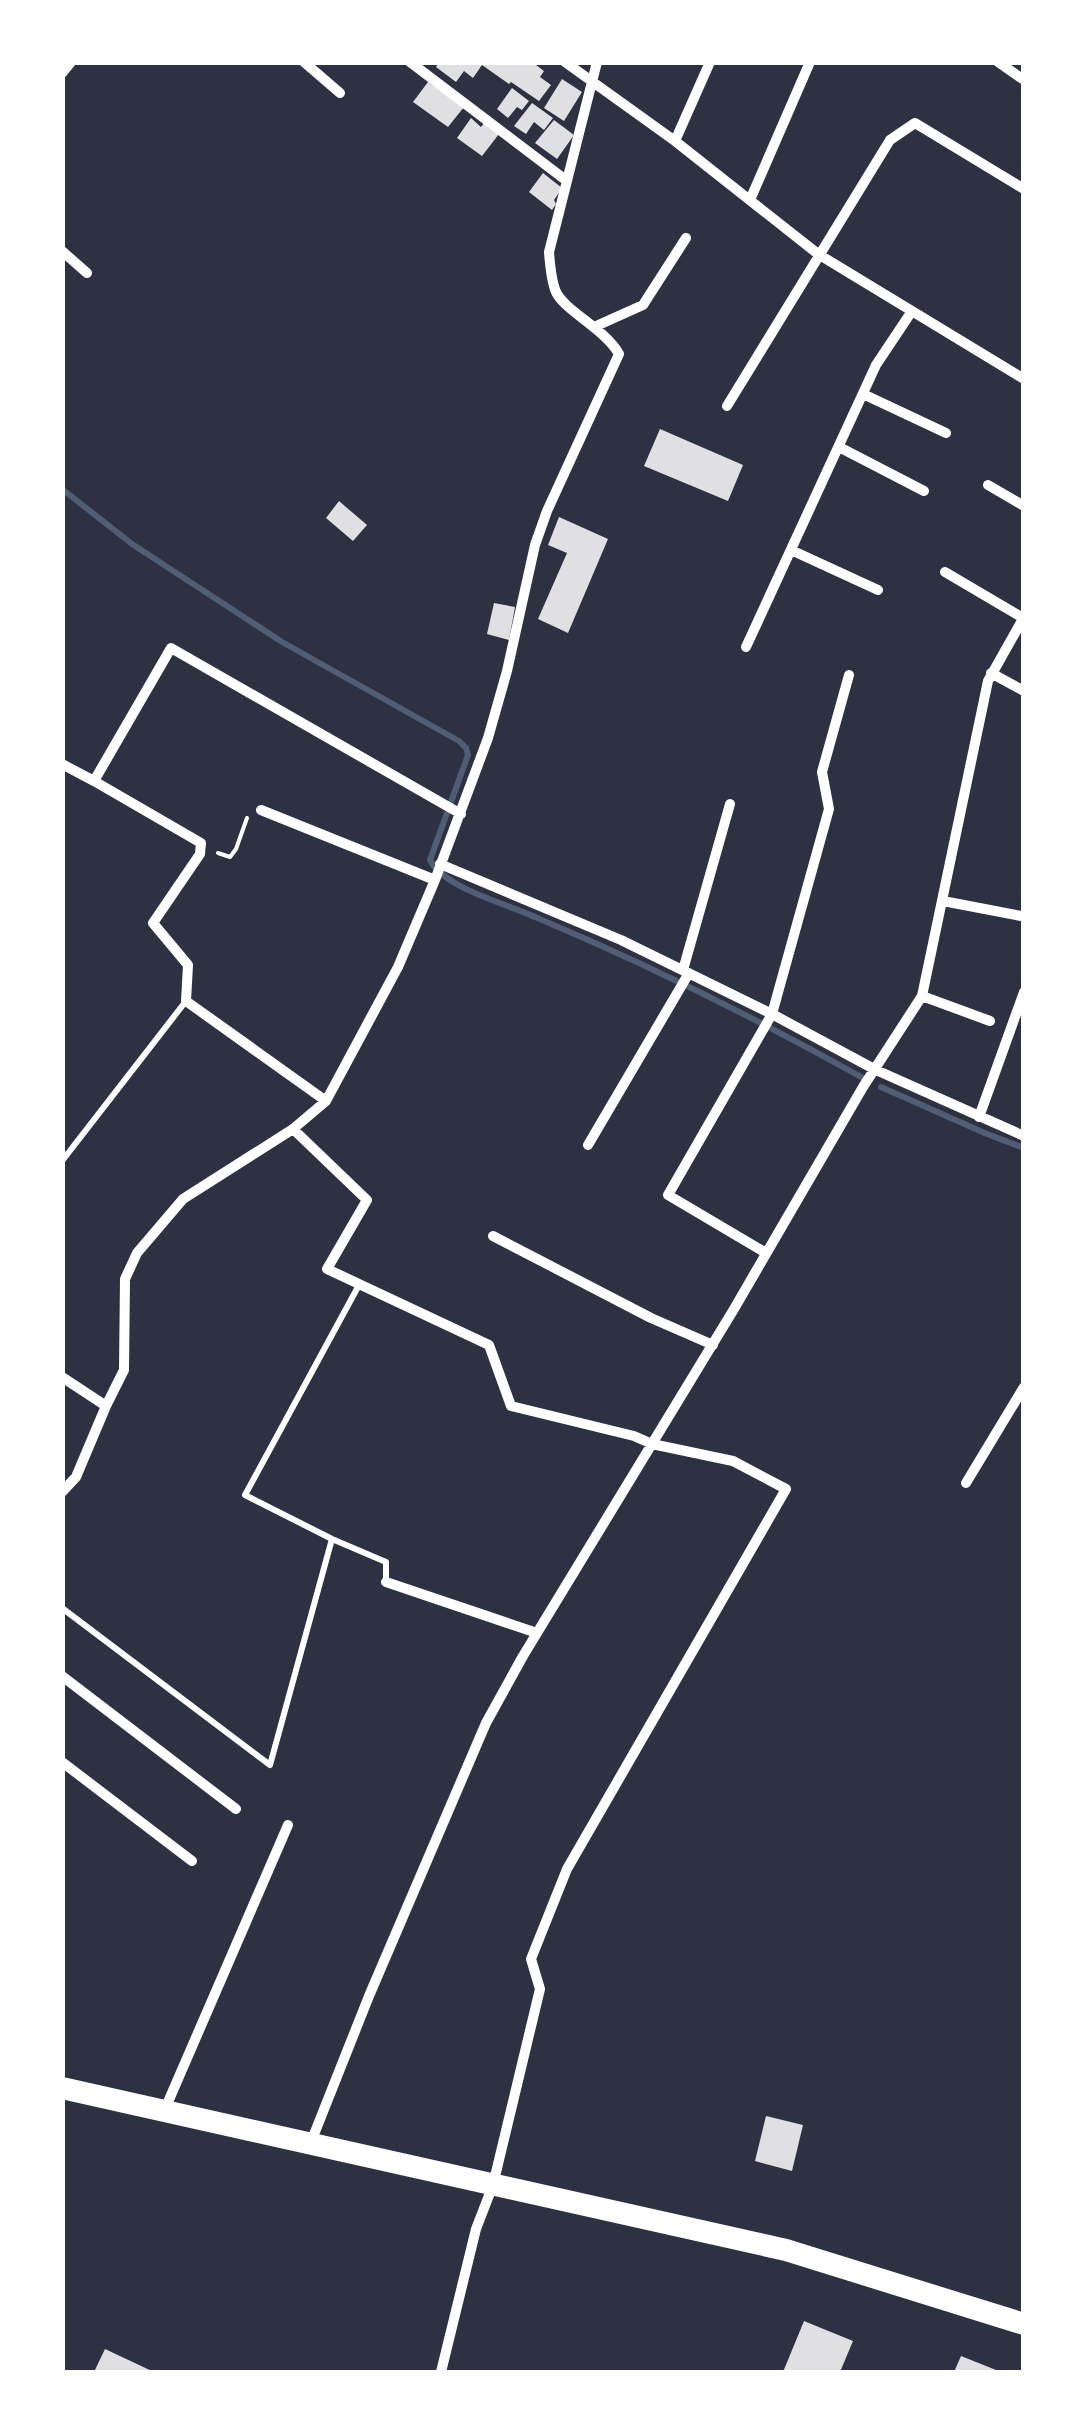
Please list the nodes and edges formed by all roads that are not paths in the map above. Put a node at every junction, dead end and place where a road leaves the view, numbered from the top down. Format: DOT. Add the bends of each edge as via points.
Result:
graph roads {
  1 [pos="71,62"];
  2 [pos="304,62"];
  3 [pos="410,62"];
  4 [pos="565,62"];
  5 [pos="597,62"];
  6 [pos="710,62"];
  7 [pos="810,62"];
  8 [pos="998,62"];
  9 [pos="62,73"];
  10 [pos="1024,80"];
  11 [pos="592,82"];
  12 [pos="340,93"];
  13 [pos="674,141"];
  14 [pos="567,182"];
  15 [pos="1024,189"];
  16 [pos="750,200"];
  17 [pos="686,238"];
  18 [pos="62,251"];
  19 [pos="818,254"];
  20 [pos="88,272"];
  21 [pos="912,311"];
  22 [pos="594,327"];
  23 [pos="1024,380"];
  24 [pos="863,394"];
  25 [pos="727,406"];
  26 [pos="946,433"];
  27 [pos="838,446"];
  28 [pos="988,485"];
  29 [pos="924,491"];
  30 [pos="1024,506"];
  31 [pos="791,550"];
  32 [pos="945,572"];
  33 [pos="878,590"];
  34 [pos="1023,618"];
  35 [pos="746,646"];
  36 [pos="991,673"];
  37 [pos="849,675"];
  38 [pos="1024,691"];
  39 [pos="62,764"];
  40 [pos="94,781"];
  41 [pos="730,804"];
  42 [pos="452,809"];
  43 [pos="262,810"];
  44 [pos="438,872"];
  45 [pos="942,900"];
  46 [pos="1021,916"];
  47 [pos="684,978"];
  48 [pos="1024,992"];
  49 [pos="922,996"];
  50 [pos="186,1001"];
  51 [pos="990,1021"];
  52 [pos="767,1022"];
  53 [pos="876,1070"];
  54 [pos="326,1101"];
  55 [pos="979,1117"];
  56 [pos="293,1128"];
  57 [pos="1024,1136"];
  58 [pos="588,1144"];
  59 [pos="62,1161"];
  60 [pos="493,1236"];
  61 [pos="766,1253"];
  62 [pos="359,1284"];
  63 [pos="713,1345"];
  64 [pos="62,1377"];
  65 [pos="1024,1388"];
  66 [pos="106,1406"];
  67 [pos="652,1444"];
  68 [pos="966,1483"];
  69 [pos="62,1492"];
  70 [pos="332,1539"];
  71 [pos="386,1582"];
  72 [pos="62,1608"];
  73 [pos="536,1633"];
  74 [pos="62,1676"];
  75 [pos="62,1762"];
  76 [pos="236,1809"];
  77 [pos="288,1825"];
  78 [pos="192,1861"];
  79 [pos="62,2088"];
  80 [pos="164,2110"];
  81 [pos="311,2142"];
  82 [pos="493,2185"];
  83 [pos="1024,2324"];
  84 [pos="441,2372"];
  1 -- 9 [label="street"];
  2 -- 12 [label="street"];
  3 -- 14 [label="street"];
  4 -- 11 [label="street"];
  5 -- 11 [label="street"];
  6 -- 13 [label="street"];
  7 -- 16 [label="street"];
  8 -- 10 [label="street"];
  11 -- 13 [label="street"];
  11 -- 14 [label="street"];
  13 -- 16 [label="street"];
  14 -- 22 [label="street" via="550,269 557,296"];
  15 -- 19 [label="street" via="915,123 890,140"];
  16 -- 19 [label="street"];
  17 -- 22 [label="street" via="643,305"];
  18 -- 20 [label="street"];
  19 -- 21 [label="street"];
  19 -- 25 [label="street"];
  21 -- 23 [label="street"];
  21 -- 24 [label="street"];
  22 -- 42 [label="street" via="619,354 534,546 488,738"];
  24 -- 26 [label="street"];
  24 -- 27 [label="street"];
  27 -- 29 [label="street"];
  27 -- 31 [label="street"];
  28 -- 30 [label="street"];
  31 -- 33 [label="street"];
  31 -- 35 [label="street"];
  32 -- 34 [label="street"];
  34 -- 36 [label="street"];
  36 -- 38 [label="street"];
  36 -- 45 [label="street"];
  37 -- 52 [label="street" via="822,772 829,809"];
  39 -- 40 [label="street"];
  40 -- 42 [label="street" via="171,648"];
  40 -- 50 [label="street" via="201,843 153,923 188,966"];
  41 -- 47 [label="street"];
  42 -- 44 [label="street"];
  43 -- 44 [label="street"];
  44 -- 47 [label="street" via="621,940"];
  44 -- 54 [label="street" via="398,967"];
  45 -- 46 [label="street"];
  45 -- 49 [label="street"];
  47 -- 52 [label="street"];
  47 -- 58 [label="street"];
  48 -- 55 [label="street"];
  49 -- 51 [label="street"];
  49 -- 53 [label="street"];
  50 -- 54 [label="street"];
  50 -- 59 [label="lane"];
  52 -- 53 [label="street"];
  52 -- 61 [label="street" via="668,1195"];
  53 -- 55 [label="street"];
  53 -- 61 [label="street"];
  54 -- 56 [label="street"];
  55 -- 57 [label="street"];
  56 -- 62 [label="street" via="368,1200 327,1268"];
  56 -- 66 [label="street" via="183,1198 137,1253 126,1280 124,1370"];
  60 -- 63 [label="street"];
  61 -- 63 [label="street"];
  62 -- 67 [label="street" via="489,1346 511,1406"];
  62 -- 70 [label="lane" via="245,1495"];
  63 -- 67 [label="street"];
  64 -- 66 [label="street"];
  65 -- 68 [label="street"];
  66 -- 69 [label="street" via="76,1477"];
  67 -- 73 [label="street"];
  67 -- 82 [label="street" via="733,1462 786,1489 568,1870 532,1958 540,1989"];
  70 -- 71 [label="lane" via="386,1562"];
  70 -- 72 [label="lane" via="270,1765"];
  71 -- 73 [label="street"];
  73 -- 81 [label="street" via="486,1722"];
  74 -- 76 [label="street"];
  75 -- 78 [label="street"];
  77 -- 80 [label="street"];
  79 -- 80 [label="highway"];
  80 -- 81 [label="highway"];
  81 -- 82 [label="highway"];
  82 -- 83 [label="highway" via="786,2250"];
  82 -- 84 [label="street"];
}
